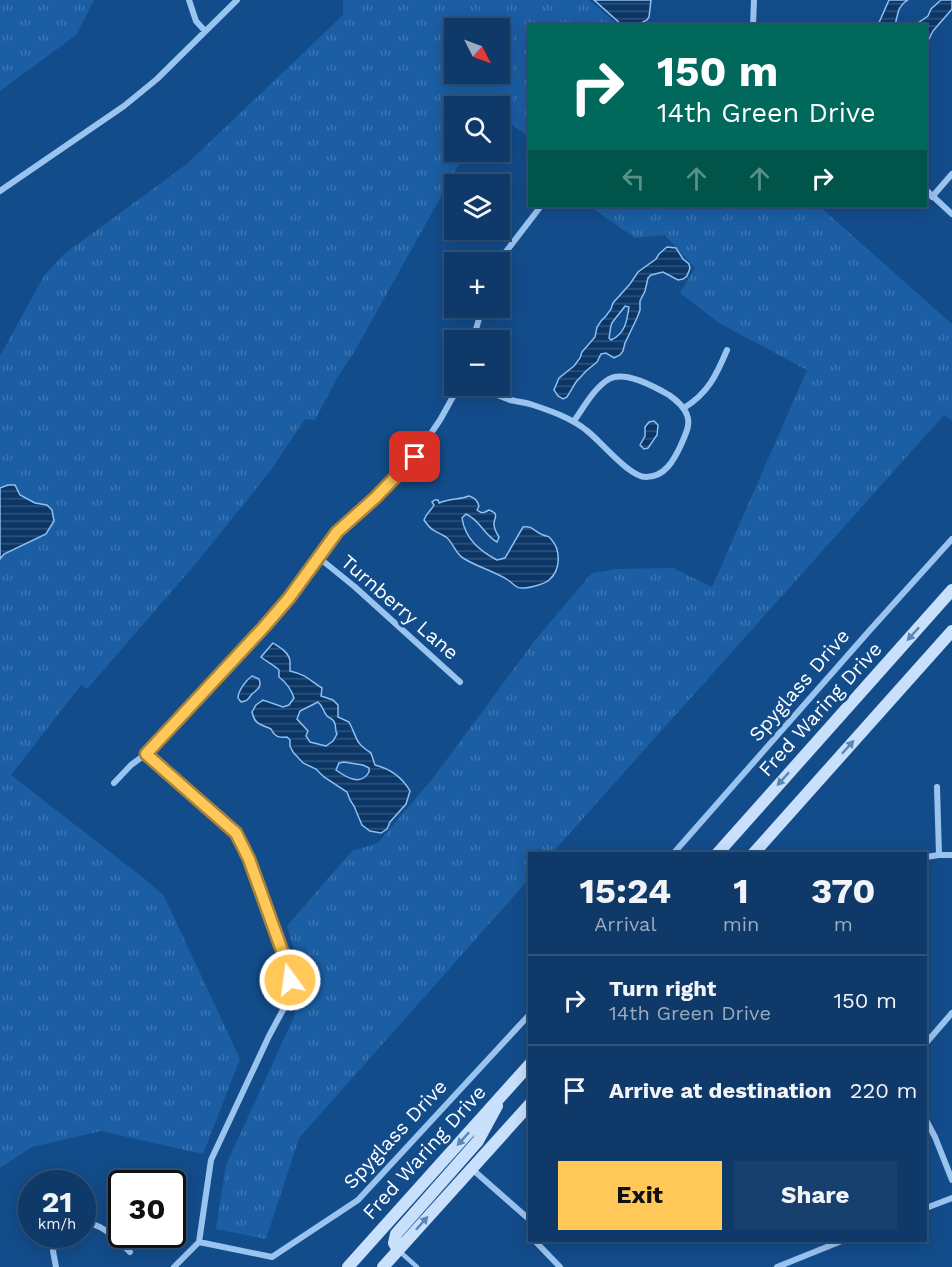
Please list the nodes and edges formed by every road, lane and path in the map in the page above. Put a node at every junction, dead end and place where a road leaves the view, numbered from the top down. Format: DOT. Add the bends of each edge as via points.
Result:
graph roads {
  1 [pos="189,0"];
  2 [pos="237,0"];
  3 [pos="754,0"];
  4 [pos="753,24"];
  5 [pos="205,32"];
  6 [pos="952,174"];
  7 [pos="0,191"];
  8 [pos="927,191"];
  9 [pos="933,197"];
  10 [pos="540,207"];
  11 [pos="952,214"];
  12 [pos="506,252"];
  13 [pos="727,350"];
  14 [pos="453,396"];
  15 [pos="499,396"];
  16 [pos="684,408"];
  17 [pos="574,421"];
  18 [pos="952,539"];
  19 [pos="318,557"];
  20 [pos="952,590"];
  21 [pos="952,631"];
  22 [pos="460,682"];
  23 [pos="146,754"];
  24 [pos="114,783"];
  25 [pos="937,787"];
  26 [pos="749,818"];
  27 [pos="675,852"];
  28 [pos="719,852"];
  29 [pos="729,852"];
  30 [pos="755,852"];
  31 [pos="939,855"];
  32 [pos="952,855"];
  33 [pos="927,857"];
  34 [pos="952,1013"];
  35 [pos="528,1016"];
  36 [pos="927,1042"];
  37 [pos="528,1066"];
  38 [pos="502,1094"];
  39 [pos="528,1106"];
  40 [pos="927,1122"];
  41 [pos="472,1168"];
  42 [pos="952,1180"];
  43 [pos="952,1198"];
  44 [pos="927,1208"];
  45 [pos="528,1219"];
  46 [pos="96,1224"];
  47 [pos="199,1242"];
  48 [pos="536,1242"];
  49 [pos="839,1242"];
  50 [pos="54,1248"];
  51 [pos="398,1250"];
  52 [pos="130,1252"];
  53 [pos="56,1267"];
  54 [pos="174,1267"];
  55 [pos="348,1267"];
  56 [pos="383,1267"];
  57 [pos="417,1267"];
  58 [pos="560,1267"];
  59 [pos="777,1267"];
  1 -- 5 [label="street" via="196,21"];
  2 -- 5 [label="street"];
  3 -- 4 [label="street"];
  5 -- 7 [label="street" via="124,106"];
  6 -- 9 [label="street"];
  8 -- 9 [label="street"];
  9 -- 11 [label="street"];
  10 -- 12 [label="street"];
  13 -- 16 [label="street" via="709,387"];
  14 -- 19 [label="street" via="415,457 337,532"];
  15 -- 17 [label="street"];
  16 -- 17 [label="street" via="664,392 617,376 602,385"];
  16 -- 17 [label="street" via="688,425 673,461 650,477 637,476"];
  18 -- 27 [label="street, Spyglass Drive"];
  19 -- 22 [label="street, Turnberry Lane"];
  19 -- 23 [label="street" via="264,627"];
  20 -- 26 [label="main road, Fred Waring Drive, one-way"];
  30 -- 21 [label="main road, one-way"];
  23 -- 24 [label="street"];
  23 -- 47 [label="street" via="236,833 289,970 284,1008 211,1160"];
  25 -- 31 [label="street"];
  26 -- 28 [label="main road, Fred Waring Drive"];
  26 -- 29 [label="main road"];
  31 -- 32 [label="street"];
  31 -- 33 [label="street"];
  34 -- 36 [label="street"];
  35 -- 47 [label="street, Spyglass Drive" via="358,1200 272,1257"];
  37 -- 38 [label="main road, Fred Waring Drive"];
  38 -- 51 [label="main road" via="478,1141 396,1234 394,1243"];
  38 -- 55 [label="main road, Fred Waring Drive, one-way"];
  39 -- 41 [label="main road"];
  40 -- 42 [label="street"];
  41 -- 45 [label="street"];
  51 -- 41 [label="main road, one-way"];
  43 -- 44 [label="street"];
  46 -- 52 [label="street"];
  47 -- 54 [label="street"];
  48 -- 58 [label="street"];
  49 -- 59 [label="street"];
  50 -- 53 [label="street"];
  51 -- 56 [label="main road"];
  51 -- 57 [label="lane"];
}
